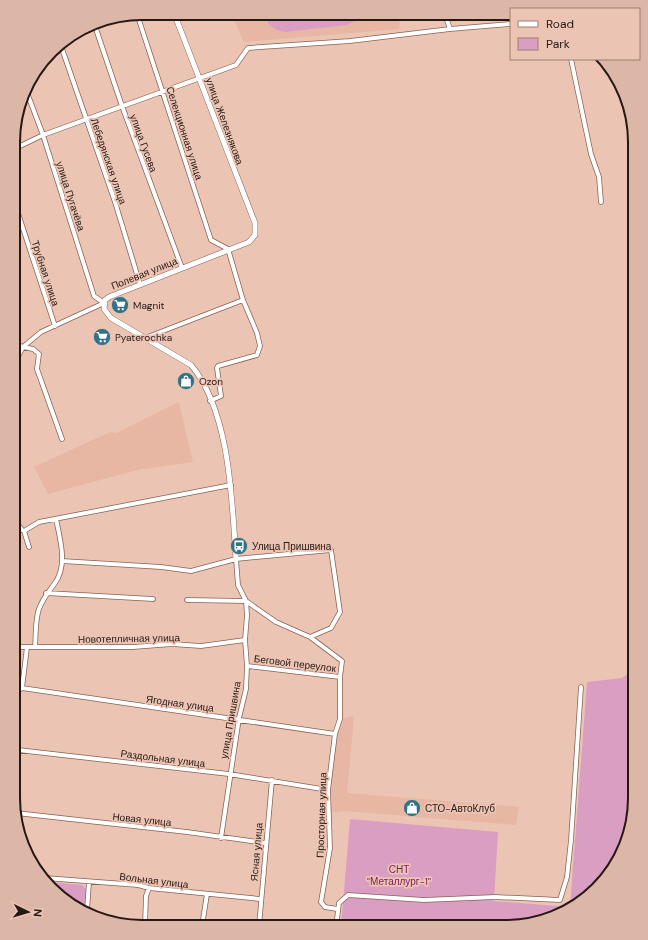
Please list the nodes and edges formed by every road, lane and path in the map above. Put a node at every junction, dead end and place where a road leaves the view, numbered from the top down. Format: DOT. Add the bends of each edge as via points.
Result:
graph roads {
  1 [pos="139,20"];
  2 [pos="177,20"];
  3 [pos="446,20"];
  4 [pos="510,24"];
  5 [pos="96,29"];
  6 [pos="450,29"];
  7 [pos="62,49"];
  8 [pos="571,60"];
  9 [pos="200,80"];
  10 [pos="164,92"];
  11 [pos="28,96"];
  12 [pos="122,106"];
  13 [pos="86,119"];
  14 [pos="43,135"];
  15 [pos="20,146"];
  16 [pos="601,202"];
  17 [pos="20,221"];
  18 [pos="255,235"];
  19 [pos="228,249"];
  20 [pos="182,268"];
  21 [pos="140,284"];
  22 [pos="243,300"];
  23 [pos="104,303"];
  24 [pos="54,326"];
  25 [pos="145,338"];
  26 [pos="20,346"];
  27 [pos="23,347"];
  28 [pos="20,353"];
  29 [pos="210,400"];
  30 [pos="62,439"];
  31 [pos="231,485"];
  32 [pos="56,520"];
  33 [pos="20,527"];
  34 [pos="24,531"];
  35 [pos="30,547"];
  36 [pos="236,559"];
  37 [pos="62,561"];
  38 [pos="46,593"];
  39 [pos="154,599"];
  40 [pos="187,600"];
  41 [pos="246,601"];
  42 [pos="310,637"];
  43 [pos="245,640"];
  44 [pos="20,647"];
  45 [pos="27,647"];
  46 [pos="35,647"];
  47 [pos="247,666"];
  48 [pos="340,677"];
  49 [pos="581,687"];
  50 [pos="22,688"];
  51 [pos="238,718"];
  52 [pos="335,734"];
  53 [pos="20,750"];
  54 [pos="229,774"];
  55 [pos="272,780"];
  56 [pos="328,790"];
  57 [pos="21,814"];
  58 [pos="221,838"];
  59 [pos="265,843"];
  60 [pos="51,879"];
  61 [pos="89,882"];
  62 [pos="149,888"];
  63 [pos="207,894"];
  64 [pos="260,900"];
  65 [pos="87,907"];
  66 [pos="338,909"];
  67 [pos="144,920"];
  68 [pos="203,920"];
  69 [pos="259,920"];
  70 [pos="337,920"];
  1 -- 10 [label="street, Селекционная улица"];
  2 -- 9 [label="street, улица Железнякова"];
  3 -- 6 [label="street"];
  4 -- 6 [label="street"];
  5 -- 12 [label="street, улица Гусева"];
  6 -- 9 [label="street" via="350,41 248,48 236,65"];
  7 -- 13 [label="street, Лебедянская улица"];
  8 -- 16 [label="street" via="591,154 599,177"];
  9 -- 10 [label="street"];
  9 -- 18 [label="street, улица Железнякова" via="255,223"];
  10 -- 12 [label="street"];
  10 -- 19 [label="street, Селекционная улица" via="212,240"];
  11 -- 14 [label="street, улица Пугачёва"];
  12 -- 13 [label="street"];
  12 -- 20 [label="street, улица Гусева"];
  13 -- 14 [label="street"];
  13 -- 21 [label="street, Лебедянская улица"];
  14 -- 15 [label="street"];
  14 -- 23 [label="street, улица Пугачёва" via="94,296"];
  17 -- 24 [label="street, Трубная улица"];
  18 -- 19 [label="street, Полевая улица" via="249,242"];
  19 -- 20 [label="street, Полевая улица"];
  19 -- 22 [label="street"];
  20 -- 21 [label="street, Полевая улица"];
  21 -- 23 [label="street, Полевая улица" via="109,297"];
  22 -- 25 [label="street"];
  22 -- 29 [label="street" via="257,333 259,353 218,366 221,396"];
  23 -- 24 [label="street, Полевая улица"];
  23 -- 25 [label="street, улица Пришвина" via="104,309 112,318"];
  24 -- 27 [label="street, Полевая улица" via="35,336"];
  25 -- 29 [label="street, улица Пришвина" via="191,365 200,375"];
  26 -- 27 [label="street"];
  27 -- 28 [label="street"];
  27 -- 30 [label="street" via="33,349 39,354 37,369"];
  29 -- 31 [label="street, улица Пришвина" via="221,432"];
  31 -- 32 [label="street"];
  31 -- 36 [label="street, улица Пришвина"];
  32 -- 34 [label="street" via="38,522"];
  32 -- 37 [label="street" via="62,545"];
  33 -- 34 [label="street"];
  34 -- 35 [label="street"];
  36 -- 37 [label="street" via="191,571"];
  36 -- 41 [label="street, улица Пришвина" via="238,585"];
  36 -- 42 [label="street" via="332,550 340,612 331,628"];
  37 -- 38 [label="street" via="56,582"];
  38 -- 39 [label="street"];
  38 -- 46 [label="street" via="38,611"];
  40 -- 41 [label="street"];
  41 -- 42 [label="street" via="276,622"];
  41 -- 43 [label="street, улица Пришвина"];
  42 -- 48 [label="street, Просторная улица" via="342,661"];
  43 -- 46 [label="street, Новотепличная улица" via="201,646 172,644 133,647"];
  43 -- 47 [label="street, улица Пришвина"];
  44 -- 45 [label="street, Новотепличная улица"];
  45 -- 46 [label="street, Новотепличная улица"];
  45 -- 50 [label="street"];
  47 -- 48 [label="street, Беговой переулок"];
  47 -- 51 [label="street, улица Пришвина" via="246,689"];
  48 -- 52 [label="street, Просторная улица" via="340,719"];
  49 -- 66 [label="street" via="571,840 567,877 560,900 495,897 424,900 348,895 339,903"];
  50 -- 51 [label="street, Ягодная улица"];
  51 -- 52 [label="street, Ягодная улица"];
  51 -- 54 [label="street, улица Пришвина"];
  52 -- 56 [label="street, Просторная улица"];
  53 -- 54 [label="street, Раздольная улица"];
  54 -- 55 [label="street, Раздольная улица"];
  54 -- 58 [label="street, улица Пришвина"];
  55 -- 56 [label="street, Раздольная улица"];
  55 -- 59 [label="street, Ясная улица"];
  56 -- 66 [label="street, Просторная улица" via="330,848 321,902 325,907"];
  57 -- 58 [label="street, Новая улица"];
  58 -- 59 [label="street, Новая улица"];
  59 -- 64 [label="street, Ясная улица"];
  60 -- 61 [label="street, Вольная улица"];
  61 -- 62 [label="street, Вольная улица"];
  61 -- 65 [label="street"];
  62 -- 63 [label="street, Вольная улица"];
  62 -- 67 [label="street"];
  63 -- 64 [label="street, Вольная улица"];
  63 -- 68 [label="street"];
  64 -- 69 [label="street, Ясная улица"];
  66 -- 70 [label="street"];
}
